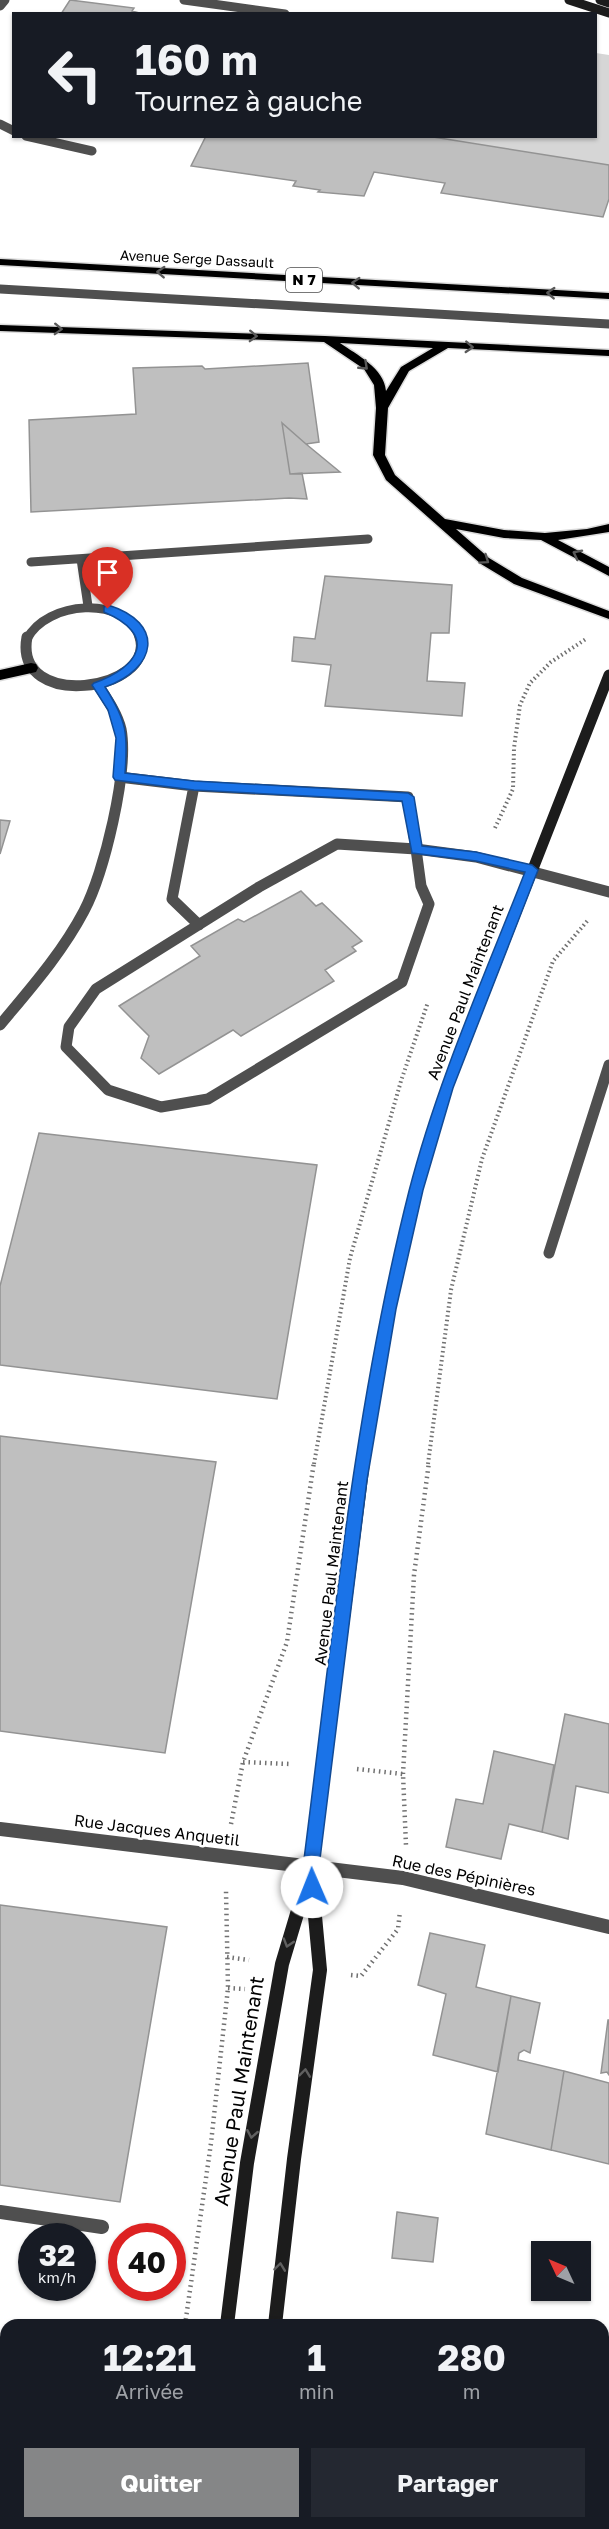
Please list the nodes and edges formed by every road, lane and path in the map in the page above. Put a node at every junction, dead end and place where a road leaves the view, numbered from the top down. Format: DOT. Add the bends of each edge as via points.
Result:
graph roads {
  1 [pos="5,0"];
  2 [pos="184,0"];
  3 [pos="569,0"];
  4 [pos="600,0"];
  5 [pos="218,2"];
  6 [pos="609,3"];
  7 [pos="0,6"];
  8 [pos="274,12"];
  9 [pos="609,12"];
  10 [pos="35,138"];
  11 [pos="92,151"];
  12 [pos="0,262"];
  13 [pos="0,289"];
  14 [pos="609,296"];
  15 [pos="609,324"];
  16 [pos="0,328"];
  17 [pos="325,339"];
  18 [pos="446,345"];
  19 [pos="609,354"];
  20 [pos="382,408"];
  21 [pos="441,522"];
  22 [pos="609,528"];
  23 [pos="544,538"];
  24 [pos="368,539"];
  25 [pos="81,559"];
  26 [pos="30,562"];
  27 [pos="609,572"];
  28 [pos="88,606"];
  29 [pos="609,615"];
  30 [pos="31,668"];
  31 [pos="0,675"];
  32 [pos="609,675"];
  33 [pos="98,685"];
  34 [pos="119,777"];
  35 [pos="194,786"];
  36 [pos="416,849"];
  37 [pos="532,870"];
  38 [pos="608,891"];
  39 [pos="199,925"];
  40 [pos="0,1024"];
  41 [pos="609,1065"];
  42 [pos="549,1252"];
  43 [pos="243,1762"];
  44 [pos="403,1774"];
  45 [pos="0,1829"];
  46 [pos="225,1856"];
  47 [pos="311,1867"];
  48 [pos="609,1927"];
  49 [pos="0,2212"];
  50 [pos="102,2227"];
  51 [pos="186,2319"];
  52 [pos="228,2319"];
  53 [pos="276,2319"];
  1 -- 7 [label="street"];
  2 -- 5 [label="street"];
  3 -- 9 [label="street"];
  4 -- 6 [label="street"];
  5 -- 8 [label="street"];
  10 -- 11 [label="street"];
  14 -- 12 [label="main road, Avenue Serge Dassault / N 7, one-way"];
  13 -- 15 [label="street"];
  16 -- 17 [label="main road, one-way"];
  17 -- 18 [label="main road"];
  17 -- 20 [label="main road, one-way" via="368,368 380,385"];
  18 -- 19 [label="main road, one-way"];
  18 -- 20 [label="main road" via="405,369"];
  20 -- 21 [label="main road" via="379,455 383,466 396,484"];
  21 -- 23 [label="main road"];
  21 -- 29 [label="main road, one-way" via="485,561 518,580"];
  22 -- 23 [label="main road"];
  27 -- 23 [label="main road, one-way"];
  24 -- 25 [label="street"];
  25 -- 26 [label="street"];
  25 -- 28 [label="street"];
  28 -- 30 [label="street" via="63,610 42,620 28,634 24,651"];
  28 -- 33 [label="street" via="125,616 143,640 141,655 132,668 117,679"];
  30 -- 31 [label="highway"];
  30 -- 33 [label="street" via="59,685"];
  32 -- 37 [label="street, Avenue Paul Maintenant"];
  33 -- 34 [label="street" via="114,709 122,738"];
  34 -- 35 [label="street"];
  34 -- 40 [label="street" via="102,862 85,910 48,968"];
  35 -- 36 [label="street" via="408,797"];
  35 -- 39 [label="street" via="172,899"];
  36 -- 37 [label="street"];
  36 -- 39 [label="street" via="337,844"];
  36 -- 39 [label="street" via="421,886 429,904 402,982 208,1099 161,1107 108,1090 66,1047 69,1027 96,988"];
  37 -- 38 [label="street"];
  37 -- 47 [label="street, Avenue Paul Maintenant" via="447,1088 416,1190 392,1298 360,1480"];
  38 -- 44 [label="path" via="553,961 482,1159 451,1290 414,1575"];
  41 -- 42 [label="street"];
  43 -- 46 [label="path"];
  45 -- 46 [label="street, Rue Jacques Anquetil"];
  46 -- 47 [label="street, Rue Jacques Anquetil"];
  46 -- 51 [label="path" via="228,1988"];
  47 -- 48 [label="street, Rue des Pépinières" via="403,1878"];
  47 -- 52 [label="street, Avenue Paul Maintenant, one-way" via="282,1964 247,2163"];
  53 -- 47 [label="street, Avenue Paul Maintenant, one-way" via="320,1970"];
  49 -- 50 [label="street"];
}
